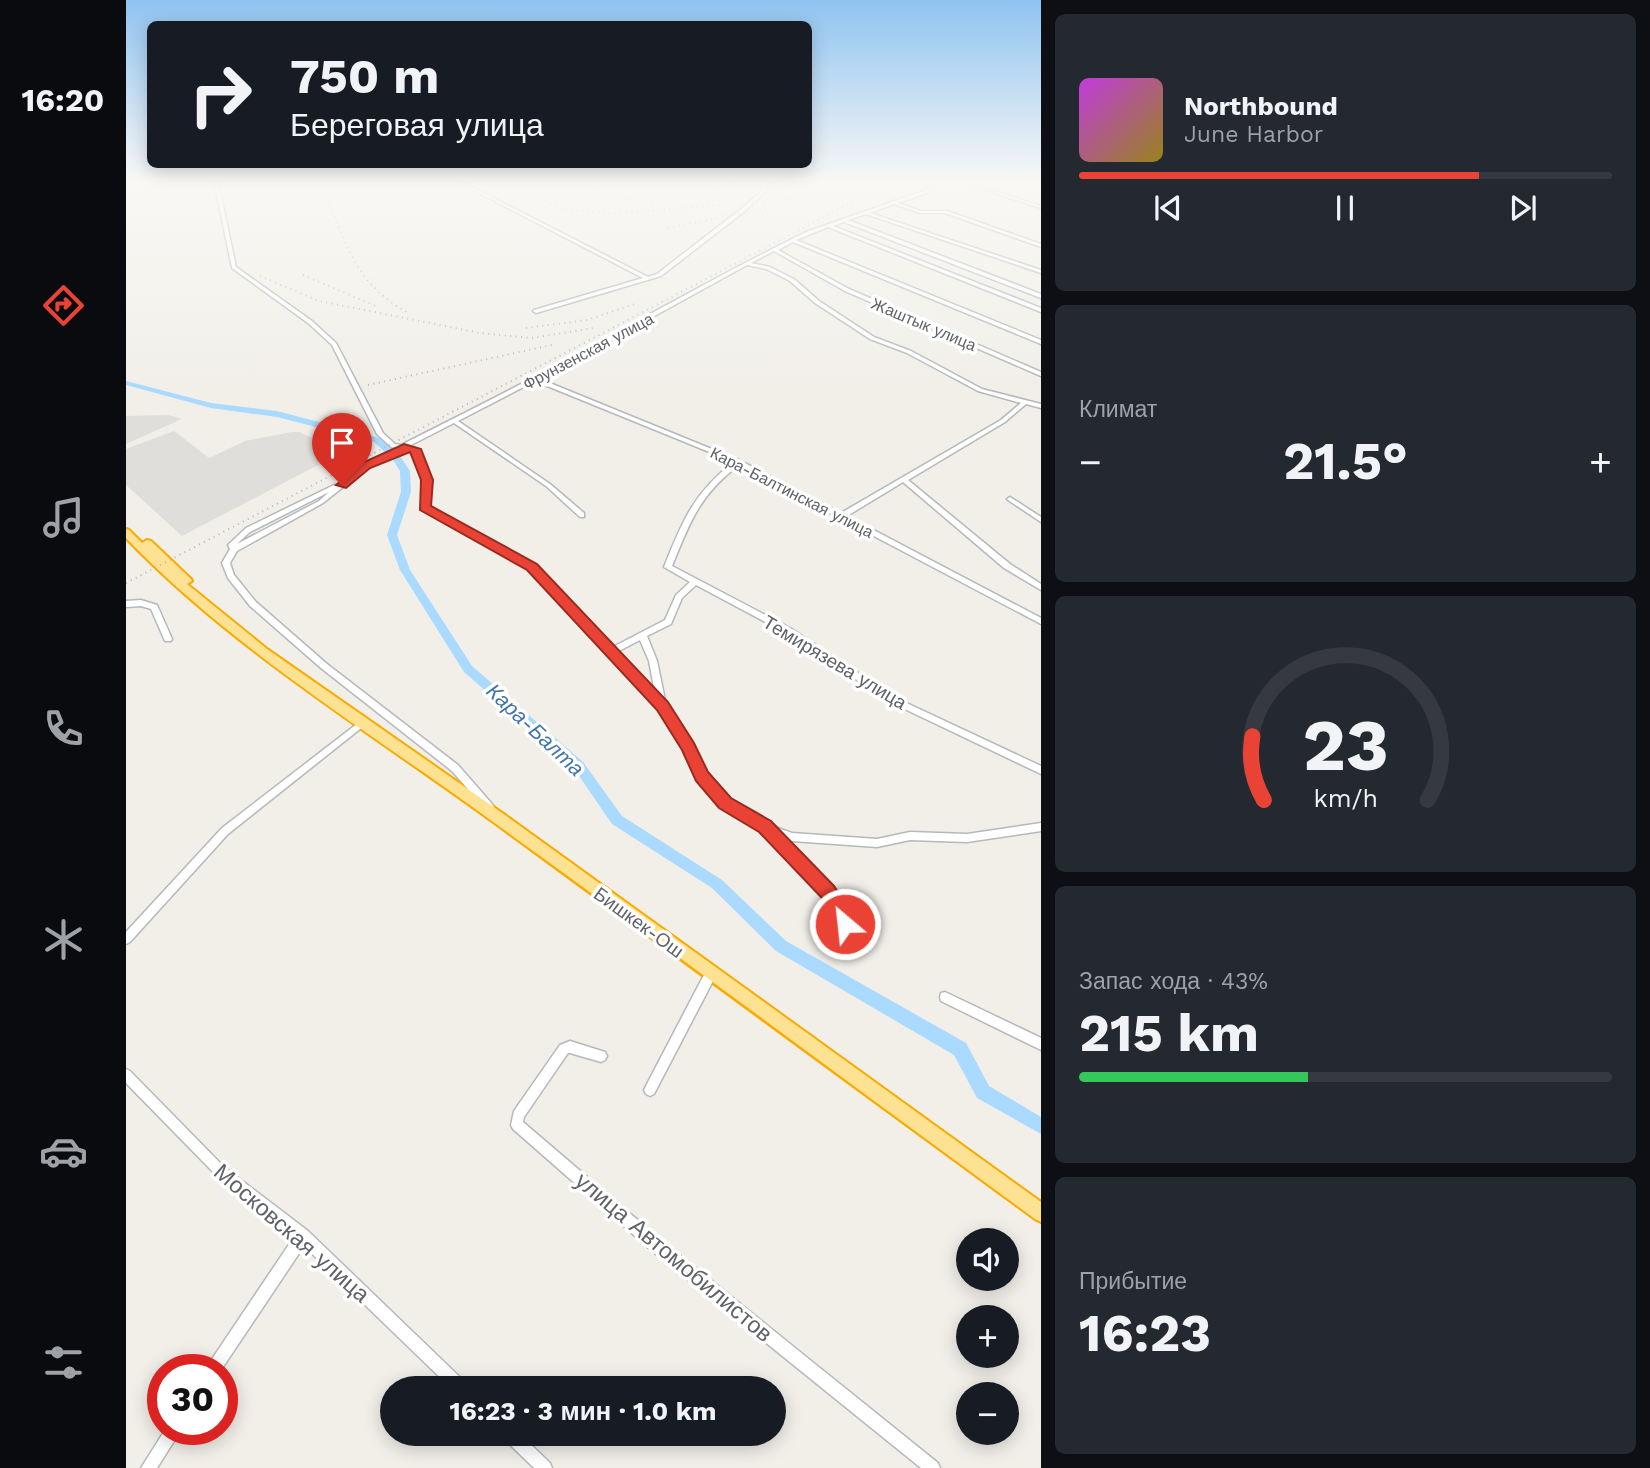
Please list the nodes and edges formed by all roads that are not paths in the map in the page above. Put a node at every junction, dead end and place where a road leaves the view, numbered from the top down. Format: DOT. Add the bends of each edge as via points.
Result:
graph roads {
  1 [pos="230,250"];
  2 [pos="591,250"];
  3 [pos="693,250"];
  4 [pos="772,250"];
  5 [pos="774,250"];
  6 [pos="814,250"];
  7 [pos="888,250"];
  8 [pos="922,250"];
  9 [pos="974,250"];
  10 [pos="746,263"];
  11 [pos="1041,272"];
  12 [pos="647,278"];
  13 [pos="1041,296"];
  14 [pos="1041,310"];
  15 [pos="536,311"];
  16 [pos="1041,342"];
  17 [pos="1041,374"];
  18 [pos="536,379"];
  19 [pos="1025,402"];
  20 [pos="1041,406"];
  21 [pos="453,420"];
  22 [pos="404,448"];
  23 [pos="739,463"];
  24 [pos="903,479"];
  25 [pos="1010,499"];
  26 [pos="582,515"];
  27 [pos="841,516"];
  28 [pos="1041,520"];
  29 [pos="126,525"];
  30 [pos="126,532"];
  31 [pos="694,582"];
  32 [pos="1041,587"];
  33 [pos="126,604"];
  34 [pos="1041,621"];
  35 [pos="661,627"];
  36 [pos="237,631"];
  37 [pos="643,637"];
  38 [pos="168,639"];
  39 [pos="612,652"];
  40 [pos="662,706"];
  41 [pos="362,723"];
  42 [pos="1041,770"];
  43 [pos="500,819"];
  44 [pos="765,827"];
  45 [pos="1041,827"];
  46 [pos="126,939"];
  47 [pos="853,951"];
  48 [pos="710,975"];
  49 [pos="945,997"];
  50 [pos="1041,1044"];
  51 [pos="601,1056"];
  52 [pos="126,1075"];
  53 [pos="650,1090"];
  54 [pos="1041,1213"];
  55 [pos="303,1236"];
  56 [pos="224,1354"];
  57 [pos="449,1376"];
  58 [pos="164,1445"];
  59 [pos="522,1446"];
  60 [pos="148,1468"];
  61 [pos="545,1468"];
  62 [pos="933,1468"];
  1 -- 22 [label="street" via="234,268 334,344 380,434 393,446"];
  2 -- 12 [label="street"];
  3 -- 12 [label="street" via="667,270"];
  4 -- 10 [label="street, Фрунзенская улица"];
  5 -- 17 [label="street, Жаштык улица" via="847,290"];
  6 -- 16 [label="street"];
  7 -- 14 [label="street"];
  8 -- 13 [label="street"];
  9 -- 11 [label="street"];
  10 -- 18 [label="street, Фрунзенская улица"];
  10 -- 19 [label="street" via="792,281 872,338 980,390"];
  12 -- 15 [label="street"];
  18 -- 21 [label="street, Фрунзенская улица"];
  18 -- 23 [label="street, Кара-Балтинская улица"];
  19 -- 20 [label="street"];
  19 -- 24 [label="street" via="1003,421"];
  21 -- 22 [label="street, Фрунзенская улица"];
  21 -- 26 [label="street" via="548,485"];
  22 -- 39 [label="street" via="415,449 427,480 424,508 532,567"];
  22 -- 43 [label="street, Фрунзенская улица" via="366,466 342,485 248,530 232,545 226,563 253,604 455,768"];
  23 -- 27 [label="street, Кара-Балтинская улица"];
  23 -- 31 [label="street, Темирязева улица" via="694,503 668,567"];
  24 -- 27 [label="street"];
  24 -- 32 [label="street" via="1007,566"];
  25 -- 28 [label="street"];
  27 -- 34 [label="street, Кара-Балтинская улица"];
  29 -- 36 [label="highway, Бишкек-Ош"];
  30 -- 36 [label="highway, Бишкек-Ош" via="163,570"];
  31 -- 35 [label="street"];
  31 -- 42 [label="street, Темирязева улица" via="787,630 895,701"];
  33 -- 38 [label="street" via="154,607"];
  35 -- 37 [label="street"];
  36 -- 41 [label="highway, Бишкек-Ош"];
  37 -- 39 [label="street"];
  37 -- 40 [label="street"];
  39 -- 40 [label="street"];
  40 -- 44 [label="street" via="709,785 725,803"];
  41 -- 43 [label="highway, Бишкек-Ош"];
  41 -- 46 [label="street" via="225,831"];
  43 -- 48 [label="highway, Бишкек-Ош"];
  44 -- 45 [label="street" via="792,837 877,843 909,836 967,838"];
  44 -- 47 [label="street" via="843,913"];
  48 -- 53 [label="street"];
  48 -- 54 [label="highway, Бишкек-Ош"];
  49 -- 50 [label="street"];
  51 -- 62 [label="street, улица Автомобилистов" via="564,1049 518,1115 517,1125 656,1245"];
  52 -- 55 [label="street, Московская улица" via="220,1171"];
  55 -- 56 [label="street"];
  55 -- 57 [label="street, Московская улица"];
  58 -- 60 [label="street"];
  59 -- 61 [label="street"];
}
